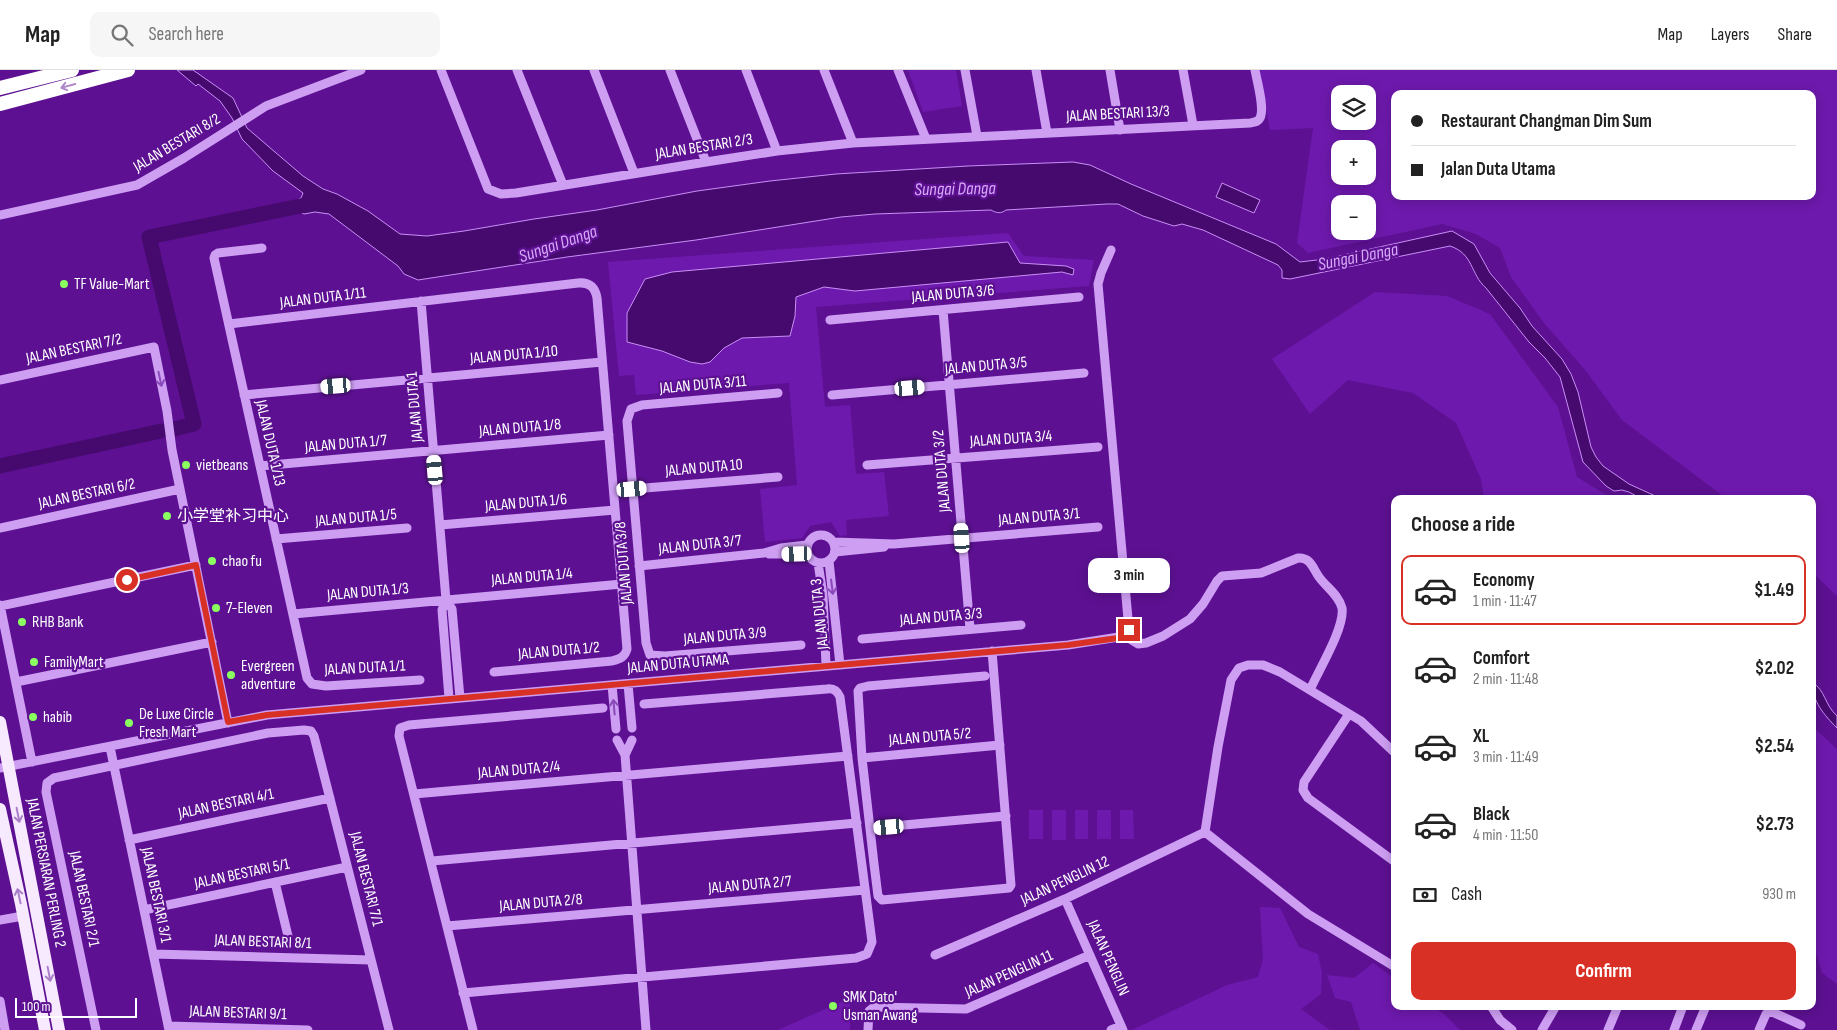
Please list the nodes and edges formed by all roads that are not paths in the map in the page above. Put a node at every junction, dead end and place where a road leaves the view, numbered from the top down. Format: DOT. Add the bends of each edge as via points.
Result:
graph roads {
  1 [pos="72,70"];
  2 [pos="360,70"];
  3 [pos="442,70"];
  4 [pos="517,70"];
  5 [pos="594,70"];
  6 [pos="670,70"];
  7 [pos="746,70"];
  8 [pos="824,70"];
  9 [pos="898,70"];
  10 [pos="965,70"];
  11 [pos="1036,70"];
  12 [pos="1110,70"];
  13 [pos="1183,70"];
  14 [pos="1255,70"];
  15 [pos="122,72"];
  16 [pos="0,88"];
  17 [pos="0,104"];
  18 [pos="1193,125"];
  19 [pos="1120,130"];
  20 [pos="1047,133"];
  21 [pos="977,136"];
  22 [pos="926,140"];
  23 [pos="853,143"];
  24 [pos="777,151"];
  25 [pos="706,162"];
  26 [pos="634,173"];
  27 [pos="563,184"];
  28 [pos="0,215"];
  29 [pos="262,248"];
  30 [pos="1111,250"];
  31 [pos="1079,297"];
  32 [pos="421,302"];
  33 [pos="943,310"];
  34 [pos="830,320"];
  35 [pos="228,324"];
  36 [pos="602,362"];
  37 [pos="1084,372"];
  38 [pos="428,378"];
  39 [pos="0,380"];
  40 [pos="949,385"];
  41 [pos="778,393"];
  42 [pos="244,395"];
  43 [pos="832,395"];
  44 [pos="631,409"];
  45 [pos="609,435"];
  46 [pos="1098,447"];
  47 [pos="434,451"];
  48 [pos="956,458"];
  49 [pos="867,465"];
  50 [pos="260,466"];
  51 [pos="778,477"];
  52 [pos="180,489"];
  53 [pos="632,489"];
  54 [pos="615,510"];
  55 [pos="440,525"];
  56 [pos="0,528"];
  57 [pos="408,528"];
  58 [pos="1098,528"];
  59 [pos="962,538"];
  60 [pos="276,539"];
  61 [pos="835,547"];
  62 [pos="808,549"];
  63 [pos="829,560"];
  64 [pos="818,563"];
  65 [pos="196,565"];
  66 [pos="639,566"];
  67 [pos="622,584"];
  68 [pos="446,600"];
  69 [pos="0,606"];
  70 [pos="293,614"];
  71 [pos="1022,625"];
  72 [pos="970,629"];
  73 [pos="1127,633"];
  74 [pos="862,639"];
  75 [pos="212,642"];
  76 [pos="802,644"];
  77 [pos="992,651"];
  78 [pos="650,655"];
  79 [pos="826,665"];
  80 [pos="840,665"];
  81 [pos="494,672"];
  82 [pos="985,676"];
  83 [pos="420,680"];
  84 [pos="16,682"];
  85 [pos="312,684"];
  86 [pos="628,684"];
  87 [pos="612,685"];
  88 [pos="1310,690"];
  89 [pos="449,698"];
  90 [pos="460,698"];
  91 [pos="644,704"];
  92 [pos="603,708"];
  93 [pos="1349,714"];
  94 [pos="0,722"];
  95 [pos="228,722"];
  96 [pos="632,728"];
  97 [pos="616,730"];
  98 [pos="617,740"];
  99 [pos="632,740"];
  100 [pos="1000,745"];
  101 [pos="110,747"];
  102 [pos="1391,749"];
  103 [pos="625,755"];
  104 [pos="848,756"];
  105 [pos="862,758"];
  106 [pos="32,762"];
  107 [pos="114,765"];
  108 [pos="4,767"];
  109 [pos="627,776"];
  110 [pos="414,794"];
  111 [pos="330,798"];
  112 [pos="0,809"];
  113 [pos="1006,816"];
  114 [pos="857,823"];
  115 [pos="870,828"];
  116 [pos="1205,832"];
  117 [pos="129,840"];
  118 [pos="632,844"];
  119 [pos="1391,859"];
  120 [pos="432,861"];
  121 [pos="347,867"];
  122 [pos="275,882"];
  123 [pos="865,890"];
  124 [pos="1065,898"];
  125 [pos="637,909"];
  126 [pos="144,910"];
  127 [pos="23,916"];
  128 [pos="0,920"];
  129 [pos="447,926"];
  130 [pos="288,936"];
  131 [pos="153,954"];
  132 [pos="935,955"];
  133 [pos="1090,955"];
  134 [pos="371,960"];
  135 [pos="1391,965"];
  136 [pos="642,977"];
  137 [pos="464,993"];
  138 [pos="0,1001"];
  139 [pos="1494,1010"];
  140 [pos="1554,1010"];
  141 [pos="1616,1010"];
  142 [pos="1682,1010"];
  143 [pos="1704,1010"];
  144 [pos="3,1024"];
  145 [pos="1801,1025"];
  146 [pos="169,1028"];
  147 [pos="1122,1028"];
  148 [pos="45,1030"];
  149 [pos="59,1030"];
  150 [pos="96,1030"];
  151 [pos="308,1030"];
  152 [pos="389,1030"];
  153 [pos="473,1030"];
  154 [pos="646,1030"];
  155 [pos="868,1030"];
  156 [pos="1111,1030"];
  157 [pos="1512,1030"];
  158 [pos="1542,1030"];
  159 [pos="1608,1030"];
  160 [pos="1674,1030"];
  161 [pos="1696,1030"];
  162 [pos="1759,1030"];
  1 -- 16 [label="highway"];
  2 -- 28 [label="street, JALAN BESTARI 8/2" via="266,106 137,185"];
  3 -- 27 [label="street, JALAN BESTARI 2/3" via="488,189 501,194"];
  4 -- 27 [label="street"];
  5 -- 26 [label="street"];
  6 -- 25 [label="street"];
  7 -- 24 [label="street"];
  8 -- 23 [label="street"];
  9 -- 22 [label="street"];
  10 -- 21 [label="street"];
  11 -- 20 [label="street"];
  12 -- 19 [label="street"];
  13 -- 18 [label="street"];
  14 -- 18 [label="street, JALAN BESTARI 13/3" via="1262,109 1257,122"];
  15 -- 17 [label="highway, one-way"];
  18 -- 19 [label="street, JALAN BESTARI 13/3"];
  19 -- 20 [label="street, JALAN BESTARI 13/3"];
  20 -- 21 [label="street, JALAN BESTARI 13/3"];
  21 -- 22 [label="street, JALAN BESTARI 13/3"];
  22 -- 23 [label="street, JALAN BESTARI 2/3"];
  23 -- 24 [label="street, JALAN BESTARI 2/3"];
  24 -- 25 [label="street, JALAN BESTARI 2/3"];
  25 -- 26 [label="street, JALAN BESTARI 2/3"];
  26 -- 27 [label="street, JALAN BESTARI 2/3"];
  29 -- 35 [label="street, JALAN DUTA 1/13" via="215,255"];
  30 -- 73 [label="street" via="1098,284"];
  31 -- 33 [label="street, JALAN DUTA 3/6"];
  32 -- 35 [label="street, JALAN DUTA 1/11"];
  32 -- 36 [label="street, JALAN DUTA 1/11" via="585,283 592,286 597,298"];
  32 -- 38 [label="street, JALAN DUTA 1"];
  33 -- 34 [label="street, JALAN DUTA 3/6"];
  33 -- 40 [label="street, JALAN DUTA 3/2"];
  35 -- 42 [label="street, JALAN DUTA 1/13"];
  36 -- 38 [label="street, JALAN DUTA 1/10"];
  36 -- 45 [label="street"];
  37 -- 40 [label="street, JALAN DUTA 3/5"];
  38 -- 42 [label="street, JALAN DUTA 1/10"];
  38 -- 47 [label="street, JALAN DUTA 1"];
  39 -- 52 [label="street, JALAN BESTARI 7/2, one-way" via="154,347"];
  40 -- 43 [label="street, JALAN DUTA 3/5"];
  40 -- 48 [label="street, JALAN DUTA 3/2"];
  41 -- 44 [label="street, JALAN DUTA 3/11"];
  42 -- 50 [label="street, JALAN DUTA 1/13"];
  44 -- 53 [label="street, JALAN DUTA 3/8" via="627,421"];
  45 -- 47 [label="street, JALAN DUTA 1/8"];
  45 -- 54 [label="street"];
  46 -- 48 [label="street, JALAN DUTA 3/4"];
  47 -- 50 [label="street, JALAN DUTA 1/7"];
  47 -- 55 [label="street, JALAN DUTA 1"];
  48 -- 49 [label="street, JALAN DUTA 3/4"];
  48 -- 59 [label="street, JALAN DUTA 3/2"];
  50 -- 60 [label="street, JALAN DUTA 1/13"];
  51 -- 53 [label="street, JALAN DUTA 10"];
  52 -- 56 [label="street, JALAN BESTARI 6/2"];
  52 -- 65 [label="street"];
  53 -- 66 [label="street, JALAN DUTA 3/8"];
  54 -- 55 [label="street, JALAN DUTA 1/6"];
  54 -- 67 [label="street"];
  55 -- 68 [label="street, JALAN DUTA 1"];
  57 -- 60 [label="street, JALAN DUTA 1/5"];
  58 -- 59 [label="street, JALAN DUTA 3/1"];
  59 -- 61 [label="street, JALAN DUTA 3/1"];
  59 -- 72 [label="street, JALAN DUTA 3/2"];
  60 -- 70 [label="street, JALAN DUTA 1/13"];
  61 -- 62 [label="street" via="831,538 822,534 813,537"];
  61 -- 63 [label="street"];
  62 -- 64 [label="street" via="812,560"];
  62 -- 66 [label="street, JALAN DUTA 3/7" via="781,548 764,553"];
  63 -- 64 [label="street"];
  63 -- 80 [label="street, JALAN DUTA 3, one-way"];
  64 -- 79 [label="street, JALAN DUTA 3"];
  65 -- 69 [label="street"];
  65 -- 75 [label="street"];
  66 -- 78 [label="street, JALAN DUTA 3/8"];
  67 -- 68 [label="street, JALAN DUTA 1/4"];
  67 -- 81 [label="street, JALAN DUTA 1/2" via="627,641 625,655 620,659"];
  68 -- 70 [label="street, JALAN DUTA 1/3"];
  68 -- 89 [label="street, JALAN DUTA 1" via="442,610"];
  68 -- 90 [label="street, JALAN DUTA 1" via="452,609"];
  69 -- 84 [label="street"];
  70 -- 85 [label="street, JALAN DUTA 1/13" via="305,670"];
  71 -- 72 [label="street, JALAN DUTA 3/3"];
  72 -- 74 [label="street, JALAN DUTA 3/3"];
  73 -- 77 [label="street, JALAN DUTA UTAMA" via="1068,645"];
  73 -- 88 [label="street" via="1134,642 1144,644 1163,636 1190,619 1222,576 1256,574 1304,558 1342,608 1329,652"];
  75 -- 84 [label="street"];
  75 -- 95 [label="street"];
  76 -- 78 [label="street, JALAN DUTA 3/9"];
  77 -- 80 [label="street, JALAN DUTA UTAMA"];
  77 -- 100 [label="street"];
  79 -- 80 [label="street, JALAN DUTA UTAMA"];
  79 -- 86 [label="street, JALAN DUTA UTAMA"];
  82 -- 105 [label="street" via="860,688 857,695"];
  83 -- 85 [label="street, JALAN DUTA 1/1" via="326,686"];
  84 -- 106 [label="street"];
  86 -- 87 [label="street, JALAN DUTA UTAMA"];
  86 -- 96 [label="street"];
  87 -- 90 [label="street, JALAN DUTA UTAMA"];
  97 -- 87 [label="street, one-way"];
  88 -- 93 [label="street"];
  88 -- 116 [label="street" via="1263,665 1248,664 1239,668 1232,680 1218,747"];
  89 -- 90 [label="street, JALAN DUTA UTAMA"];
  89 -- 95 [label="street, JALAN DUTA UTAMA" via="267,715"];
  91 -- 104 [label="street" via="831,689 840,696"];
  92 -- 110 [label="street" via="400,728 399,736"];
  93 -- 102 [label="street"];
  93 -- 119 [label="street" via="1304,782 1303,790 1308,798"];
  94 -- 108 [label="main road, JALAN PERSIARAN PERLING 2"];
  95 -- 101 [label="street, JALAN DUTA UTAMA"];
  98 -- 103 [label="street"];
  99 -- 103 [label="street"];
  100 -- 105 [label="street, JALAN DUTA 5/2"];
  100 -- 113 [label="street"];
  101 -- 106 [label="street, JALAN DUTA UTAMA"];
  101 -- 107 [label="street, JALAN BESTARI 3/1"];
  103 -- 109 [label="street"];
  104 -- 109 [label="street, JALAN DUTA 2/4"];
  104 -- 114 [label="street"];
  105 -- 115 [label="street"];
  106 -- 108 [label="street"];
  107 -- 111 [label="street, JALAN BESTARI 7/1" via="268,733 308,730 314,736"];
  107 -- 117 [label="street, JALAN BESTARI 3/1"];
  107 -- 150 [label="street, JALAN BESTARI 2/1" via="54,778 47,783 46,792"];
  108 -- 149 [label="main road, JALAN PERSIARAN PERLING 2, one-way"];
  109 -- 110 [label="street, JALAN DUTA 2/4"];
  109 -- 118 [label="street"];
  110 -- 120 [label="street"];
  111 -- 117 [label="street, JALAN BESTARI 4/1"];
  111 -- 121 [label="street, JALAN BESTARI 7/1"];
  127 -- 112 [label="main road, JALAN PERSIARAN PERLING 2, one-way"];
  113 -- 115 [label="street"];
  113 -- 115 [label="street" via="1012,882 1009,888 886,900 878,896"];
  114 -- 118 [label="street"];
  114 -- 123 [label="street"];
  116 -- 124 [label="street, JALAN PENGLIN 12"];
  116 -- 135 [label="street" via="1308,914"];
  117 -- 126 [label="street, JALAN BESTARI 3/1"];
  118 -- 120 [label="street"];
  118 -- 125 [label="street"];
  120 -- 129 [label="street"];
  121 -- 122 [label="street, JALAN BESTARI 5/1"];
  121 -- 134 [label="street, JALAN BESTARI 7/1"];
  122 -- 126 [label="street, JALAN BESTARI 5/1"];
  122 -- 130 [label="street"];
  123 -- 125 [label="street, JALAN DUTA 2/7"];
  123 -- 136 [label="street" via="872,942 862,957"];
  124 -- 132 [label="street, JALAN PENGLIN 12"];
  124 -- 133 [label="street, JALAN PENGLIN"];
  125 -- 129 [label="street, JALAN DUTA 2/8"];
  125 -- 136 [label="street"];
  126 -- 131 [label="street, JALAN BESTARI 3/1"];
  127 -- 128 [label="street"];
  127 -- 148 [label="main road, JALAN PERSIARAN PERLING 2"];
  129 -- 137 [label="street"];
  131 -- 134 [label="street, JALAN BESTARI 8/1"];
  131 -- 146 [label="street, JALAN BESTARI 3/1"];
  133 -- 147 [label="street, JALAN PENGLIN"];
  133 -- 155 [label="street, JALAN PENGLIN 11" via="966,1010 870,1008"];
  134 -- 152 [label="street, JALAN BESTARI 7/1"];
  136 -- 137 [label="street"];
  136 -- 154 [label="street"];
  137 -- 153 [label="street"];
  138 -- 144 [label="street"];
  139 -- 157 [label="street"];
  140 -- 158 [label="street"];
  141 -- 159 [label="street"];
  142 -- 160 [label="street"];
  143 -- 161 [label="street"];
  145 -- 162 [label="street" via="1770,1011"];
  146 -- 151 [label="street, JALAN BESTARI 9/1"];
  147 -- 156 [label="street"];
}
